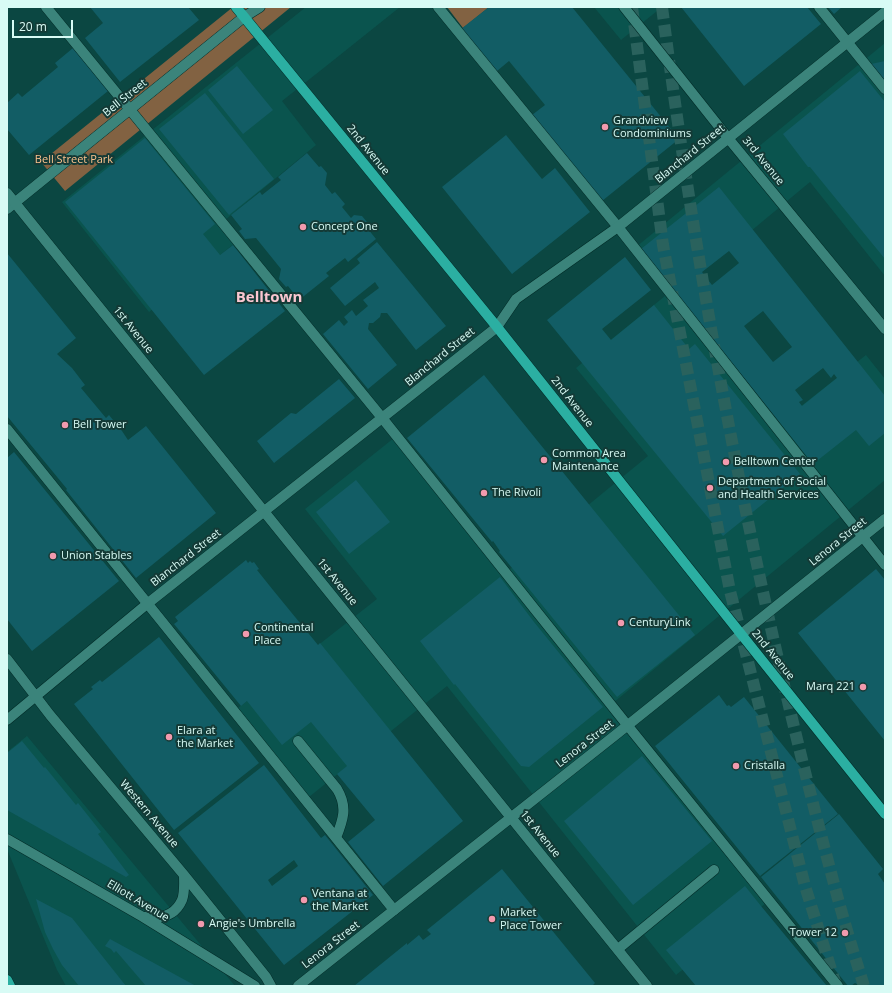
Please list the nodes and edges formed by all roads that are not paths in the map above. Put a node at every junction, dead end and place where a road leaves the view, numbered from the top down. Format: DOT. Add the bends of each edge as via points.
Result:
graph roads {
  1 [pos="46,7"];
  2 [pos="236,7"];
  3 [pos="260,7"];
  4 [pos="438,7"];
  5 [pos="624,7"];
  6 [pos="819,7"];
  7 [pos="885,12"];
  8 [pos="244,17"];
  9 [pos="847,42"];
  10 [pos="885,89"];
  11 [pos="130,110"];
  12 [pos="728,138"];
  13 [pos="7,193"];
  14 [pos="11,206"];
  15 [pos="618,227"];
  16 [pos="497,327"];
  17 [pos="885,329"];
  18 [pos="383,419"];
  19 [pos="7,428"];
  20 [pos="264,512"];
  21 [pos="885,519"];
  22 [pos="863,537"];
  23 [pos="885,565"];
  24 [pos="147,604"];
  25 [pos="740,634"];
  26 [pos="7,659"];
  27 [pos="36,696"];
  28 [pos="7,720"];
  29 [pos="628,726"];
  30 [pos="298,741"];
  31 [pos="885,814"];
  32 [pos="512,817"];
  33 [pos="336,838"];
  34 [pos="7,839"];
  35 [pos="714,870"];
  36 [pos="184,875"];
  37 [pos="394,910"];
  38 [pos="143,917"];
  39 [pos="618,949"];
  40 [pos="7,980"];
  41 [pos="10,986"];
  42 [pos="255,986"];
  43 [pos="271,986"];
  44 [pos="298,986"];
  45 [pos="648,986"];
  46 [pos="838,986"];
  1 -- 11 [label="main road"];
  2 -- 8 [label="main road, 2nd Avenue"];
  3 -- 8 [label="main road, Bell Street"];
  4 -- 15 [label="main road"];
  5 -- 12 [label="main road, 3rd Avenue"];
  6 -- 9 [label="main road"];
  7 -- 9 [label="main road, Blanchard Street"];
  8 -- 11 [label="main road, Bell Street"];
  8 -- 16 [label="main road, 2nd Avenue"];
  9 -- 10 [label="main road"];
  9 -- 12 [label="main road, Blanchard Street"];
  11 -- 14 [label="main road, Bell Street"];
  11 -- 18 [label="main road"];
  12 -- 15 [label="main road, Blanchard Street"];
  12 -- 17 [label="main road, 3rd Avenue"];
  13 -- 14 [label="main road, 1st Avenue"];
  14 -- 20 [label="main road, 1st Avenue"];
  15 -- 16 [label="main road, Blanchard Street" via="516,299"];
  15 -- 22 [label="main road"];
  16 -- 18 [label="main road, Blanchard Street"];
  16 -- 25 [label="main road, 2nd Avenue"];
  18 -- 20 [label="main road, Blanchard Street"];
  18 -- 29 [label="main road"];
  19 -- 24 [label="main road"];
  20 -- 24 [label="main road, Blanchard Street"];
  20 -- 32 [label="main road, 1st Avenue"];
  21 -- 22 [label="main road, Lenora Street"];
  22 -- 23 [label="main road"];
  22 -- 25 [label="main road, Lenora Street"];
  24 -- 27 [label="main road, Blanchard Street"];
  24 -- 33 [label="main road"];
  25 -- 29 [label="main road, Lenora Street"];
  25 -- 31 [label="main road, 2nd Avenue"];
  26 -- 27 [label="main road, Western Avenue"];
  27 -- 28 [label="main road, Blanchard Street"];
  27 -- 36 [label="main road, Western Avenue"];
  29 -- 32 [label="main road, Lenora Street"];
  29 -- 46 [label="main road"];
  30 -- 33 [label="main road" via="341,796 344,814"];
  32 -- 37 [label="main road, Lenora Street"];
  32 -- 39 [label="main road, 1st Avenue"];
  33 -- 37 [label="main road"];
  34 -- 38 [label="main road, Elliott Avenue"];
  35 -- 39 [label="main road"];
  36 -- 38 [label="main road" via="182,900 175,910 166,916"];
  36 -- 43 [label="main road, Western Avenue"];
  37 -- 44 [label="main road, Lenora Street"];
  38 -- 42 [label="main road, Elliott Avenue"];
  39 -- 45 [label="main road, 1st Avenue"];
  40 -- 41 [label="main road"];
}
